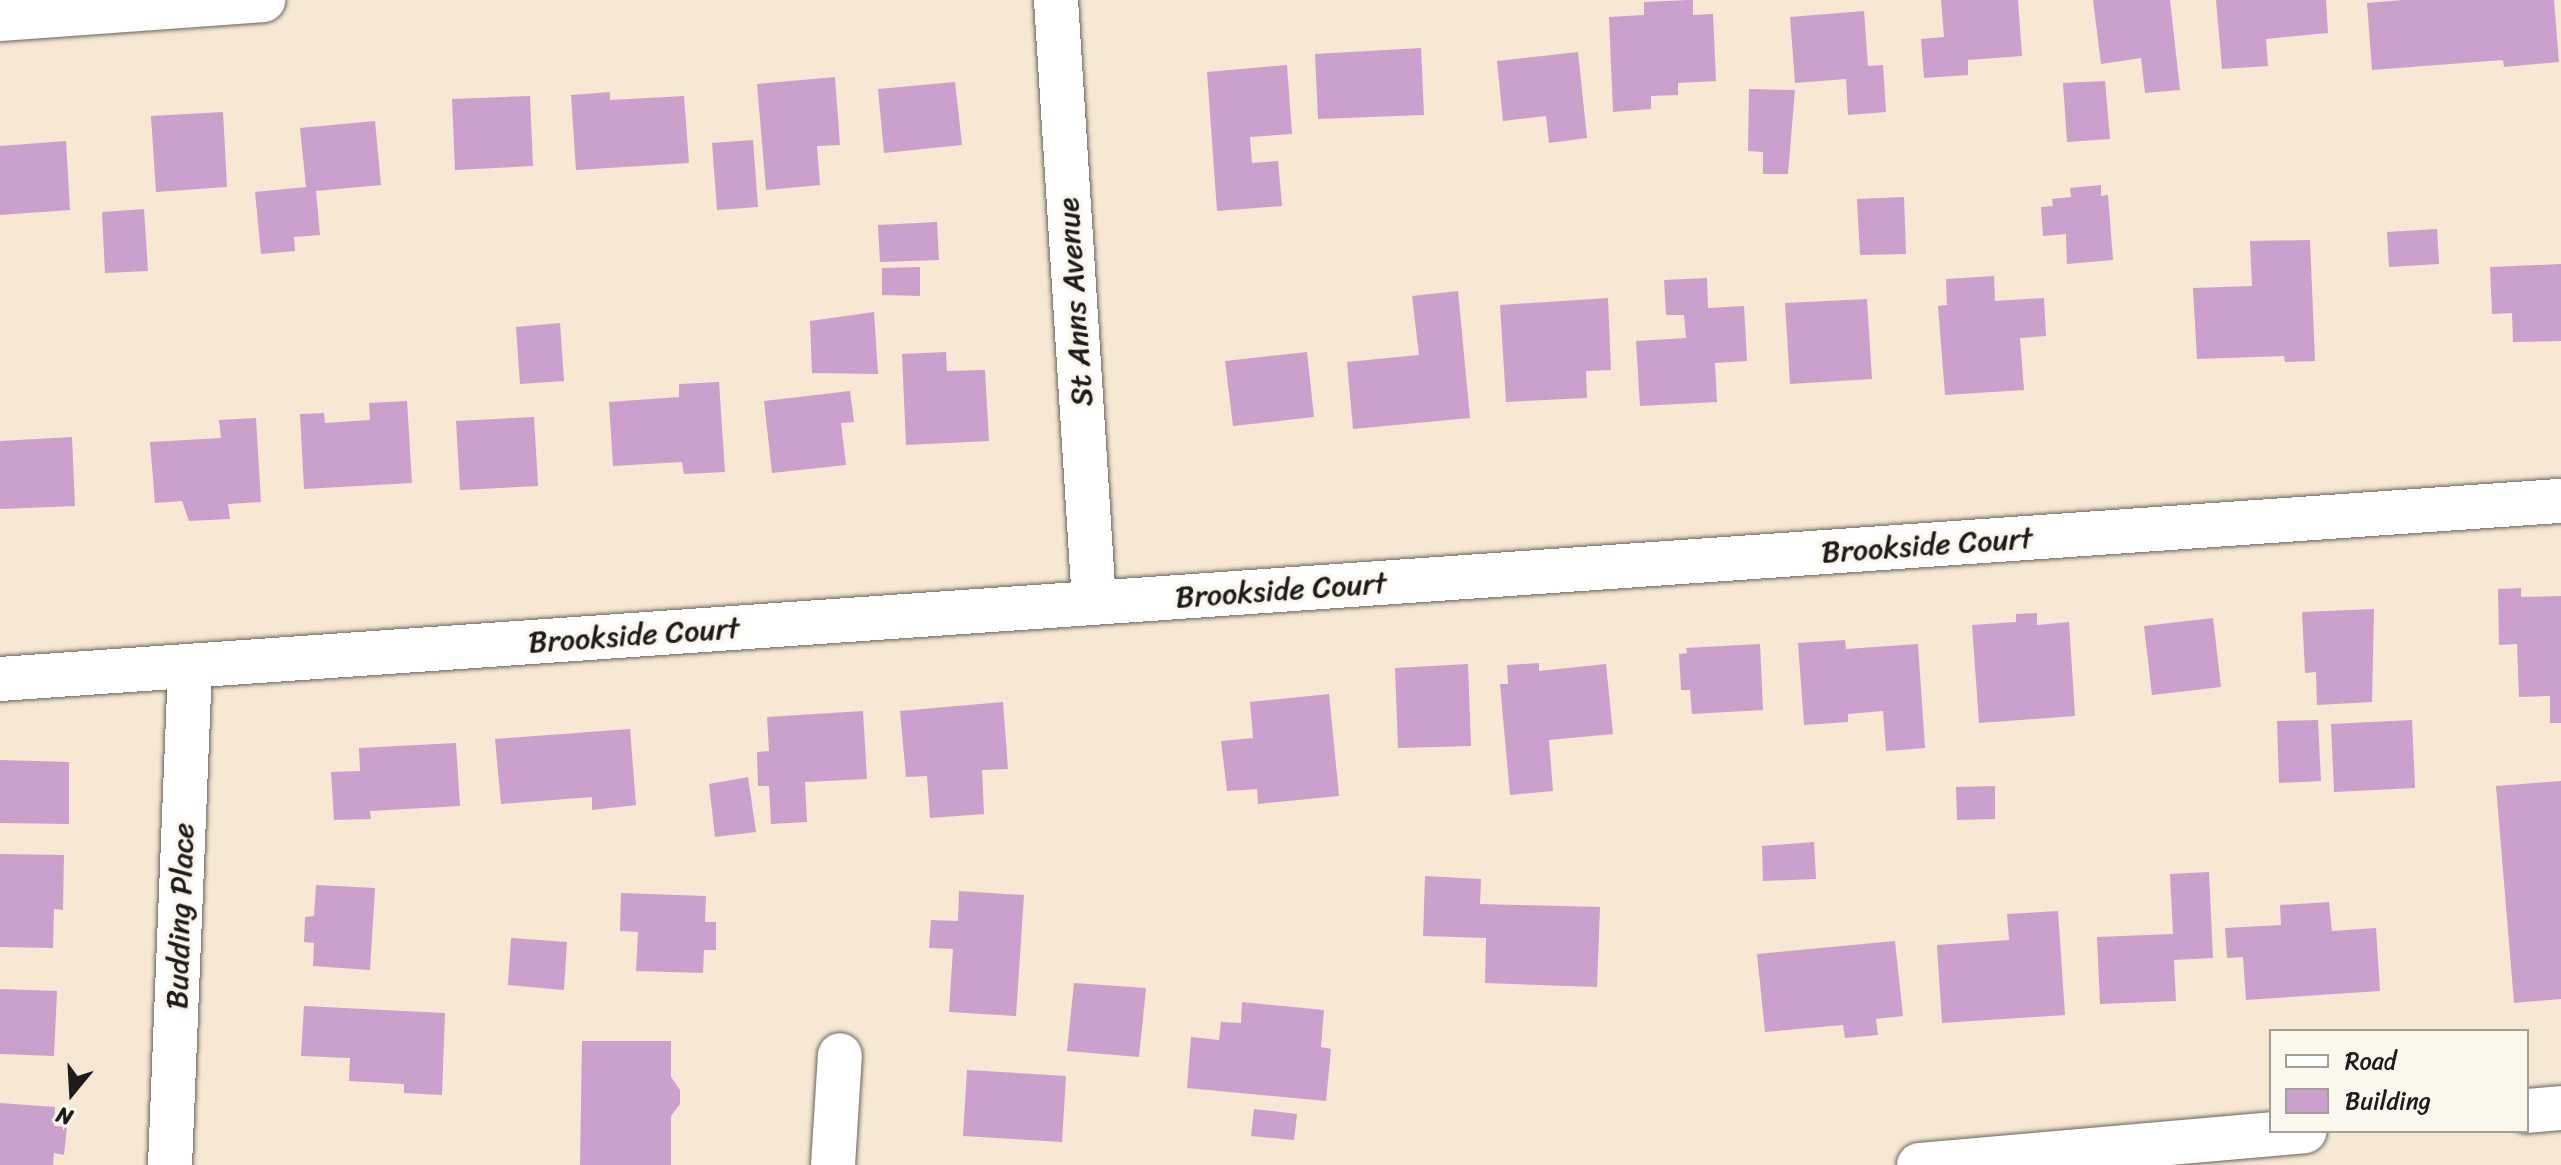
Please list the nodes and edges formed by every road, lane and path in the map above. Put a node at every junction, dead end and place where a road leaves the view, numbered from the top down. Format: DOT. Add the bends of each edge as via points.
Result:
graph roads {
  1 [pos="263,0"];
  2 [pos="1056,0"];
  3 [pos="0,19"];
  4 [pos="2561,501"];
  5 [pos="1094,603"];
  6 [pos="190,666"];
  7 [pos="0,679"];
  8 [pos="840,1055"];
  9 [pos="2561,1108"];
  10 [pos="2529,1111"];
  11 [pos="2282,1133"];
  12 [pos="170,1165"];
  13 [pos="833,1165"];
  14 [pos="1919,1165"];
  1 -- 3 [label="street"];
  2 -- 5 [label="street, St Anns Avenue"];
  4 -- 5 [label="street, Brookside Court"];
  5 -- 6 [label="street, Brookside Court"];
  6 -- 7 [label="street, Brookside Court"];
  6 -- 12 [label="street, Budding Place"];
  8 -- 13 [label="street"];
  9 -- 10 [label="street"];
  11 -- 14 [label="street"];
}
